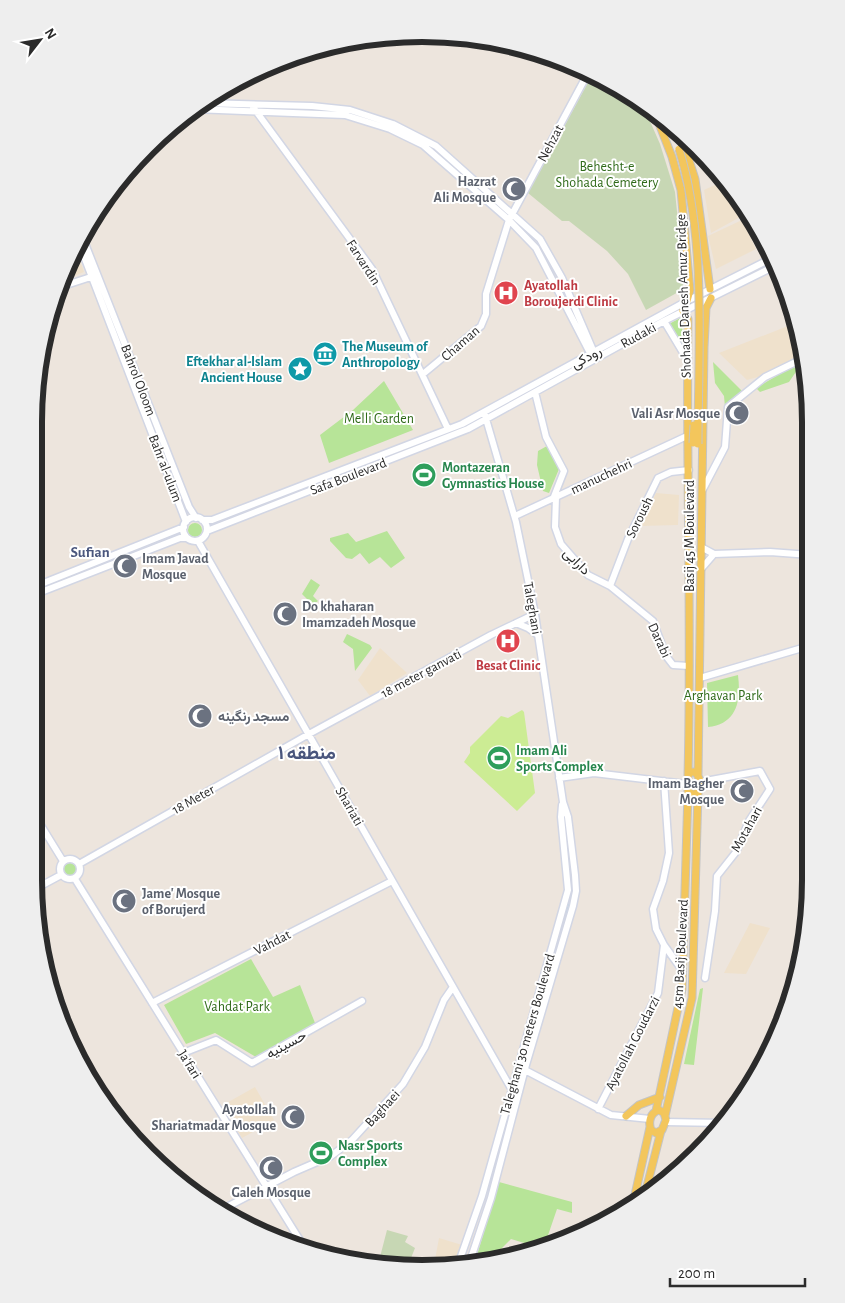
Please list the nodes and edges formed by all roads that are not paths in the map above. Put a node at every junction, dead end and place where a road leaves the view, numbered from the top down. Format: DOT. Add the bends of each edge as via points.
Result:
graph roads {
  1 [pos="585,79"];
  2 [pos="216,104"];
  3 [pos="253,107"];
  4 [pos="209,108"];
  5 [pos="660,126"];
  6 [pos="681,144"];
  7 [pos="668,147"];
  8 [pos="684,147"];
  9 [pos="677,150"];
  10 [pos="513,212"];
  11 [pos="509,220"];
  12 [pos="86,247"];
  13 [pos="83,252"];
  14 [pos="766,260"];
  15 [pos="751,268"];
  16 [pos="770,269"];
  17 [pos="95,276"];
  18 [pos="755,276"];
  19 [pos="68,284"];
  20 [pos="710,289"];
  21 [pos="696,296"];
  22 [pos="711,298"];
  23 [pos="687,301"];
  24 [pos="696,305"];
  25 [pos="684,311"];
  26 [pos="671,313"];
  27 [pos="664,321"];
  28 [pos="607,348"];
  29 [pos="593,355"];
  30 [pos="688,360"];
  31 [pos="797,361"];
  32 [pos="583,362"];
  33 [pos="423,374"];
  34 [pos="535,392"];
  35 [pos="486,415"];
  36 [pos="448,430"];
  37 [pos="686,436"];
  38 [pos="696,443"];
  39 [pos="385,454"];
  40 [pos="688,455"];
  41 [pos="702,456"];
  42 [pos="388,460"];
  43 [pos="688,470"];
  44 [pos="313,481"];
  45 [pos="316,488"];
  46 [pos="701,492"];
  47 [pos="290,494"];
  48 [pos="555,498"];
  49 [pos="515,516"];
  50 [pos="199,519"];
  51 [pos="185,524"];
  52 [pos="206,531"];
  53 [pos="187,538"];
  54 [pos="198,541"];
  55 [pos="701,547"];
  56 [pos="714,554"];
  57 [pos="802,554"];
  58 [pos="701,569"];
  59 [pos="42,584"];
  60 [pos="610,586"];
  61 [pos="42,592"];
  62 [pos="535,614"];
  63 [pos="516,623"];
  64 [pos="538,635"];
  65 [pos="802,648"];
  66 [pos="689,666"];
  67 [pos="700,678"];
  68 [pos="308,734"];
  69 [pos="688,775"];
  70 [pos="559,778"];
  71 [pos="699,779"];
  72 [pos="664,782"];
  73 [pos="686,784"];
  74 [pos="688,792"];
  75 [pos="698,792"];
  76 [pos="42,827"];
  77 [pos="63,861"];
  78 [pos="78,864"];
  79 [pos="60,875"];
  80 [pos="75,878"];
  81 [pos="392,881"];
  82 [pos="42,885"];
  83 [pos="664,945"];
  84 [pos="682,970"];
  85 [pos="705,978"];
  86 [pos="453,987"];
  87 [pos="362,1001"];
  88 [pos="152,1003"];
  89 [pos="183,1053"];
  90 [pos="520,1069"];
  91 [pos="501,1071"];
  92 [pos="515,1091"];
  93 [pos="660,1097"];
  94 [pos="598,1109"];
  95 [pos="656,1111"];
  96 [pos="626,1116"];
  97 [pos="665,1119"];
  98 [pos="715,1122"];
  99 [pos="650,1123"];
  100 [pos="661,1131"];
  101 [pos="267,1187"];
  102 [pos="647,1187"];
  103 [pos="635,1195"];
  104 [pos="227,1207"];
  105 [pos="300,1240"];
  106 [pos="471,1257"];
  107 [pos="460,1258"];
  1 -- 10 [label="street, Nehzat"];
  2 -- 3 [label="street"];
  3 -- 4 [label="street"];
  3 -- 10 [label="street" via="342,108 393,124 436,146"];
  3 -- 11 [label="street" via="345,115 400,133 430,151"];
  3 -- 33 [label="street, Farvardin" via="372,269"];
  5 -- 7 [label="main road"];
  6 -- 9 [label="main road"];
  7 -- 9 [label="main road"];
  7 -- 23 [label="main road" via="682,201 690,290"];
  8 -- 20 [label="main road" via="695,179"];
  9 -- 38 [label="main road, Shohada Danesh Amuz Bridge, bridge" via="691,229"];
  10 -- 11 [label="street, Nehzat"];
  10 -- 29 [label="street" via="548,250"];
  11 -- 29 [label="street" via="544,260"];
  11 -- 33 [label="street, Chaman" via="486,294 481,326"];
  12 -- 17 [label="street, Bahrol Oloom"];
  13 -- 17 [label="street, Bahr al-ulum"];
  14 -- 15 [label="street"];
  15 -- 18 [label="street"];
  15 -- 20 [label="street"];
  16 -- 18 [label="street"];
  17 -- 19 [label="street"];
  17 -- 50 [label="street, Bahrol Oloom" via="189,507"];
  17 -- 51 [label="street, Bahr al-ulum"];
  18 -- 22 [label="street"];
  20 -- 21 [label="street, رودکی"];
  21 -- 23 [label="street, رودکی"];
  21 -- 24 [label="street"];
  22 -- 24 [label="street, Rudaki"];
  22 -- 41 [label="main road, Basij 45 M Boulevard" via="706,308"];
  23 -- 26 [label="street, رودکی"];
  24 -- 25 [label="street, Rudaki"];
  25 -- 26 [label="street, Rudaki"];
  25 -- 30 [label="main road, Basij 45 M Boulevard" via="688,319"];
  26 -- 27 [label="street, Rudaki"];
  26 -- 28 [label="street, رودکی"];
  27 -- 28 [label="street, Rudaki"];
  27 -- 30 [label="street"];
  28 -- 29 [label="street, Rudaki"];
  29 -- 32 [label="street, Rudaki"];
  30 -- 37 [label="main road, Basij 45 M Boulevard"];
  31 -- 46 [label="street" via="765,377 728,407 725,447"];
  32 -- 34 [label="street, Rudaki"];
  32 -- 35 [label="street, رودکی"];
  33 -- 36 [label="street, Farvardin"];
  34 -- 35 [label="street, Rudaki"];
  34 -- 48 [label="street, دارابی" via="546,436 564,471"];
  35 -- 36 [label="street, Safa Boulevard"];
  35 -- 42 [label="street, Safa Boulevard" via="455,435"];
  35 -- 49 [label="street, Taleghani"];
  36 -- 39 [label="street, Safa Boulevard"];
  37 -- 40 [label="main road, Basij 45 M Boulevard"];
  37 -- 48 [label="street, manuchehri"];
  38 -- 40 [label="main road"];
  38 -- 41 [label="main road"];
  39 -- 42 [label="street"];
  39 -- 44 [label="street, Safa Boulevard"];
  40 -- 43 [label="main road, Basij 45 M Boulevard"];
  41 -- 46 [label="main road, Basij 45 M Boulevard"];
  42 -- 45 [label="street, Safa Boulevard"];
  43 -- 60 [label="street, Soroush" via="658,478 628,539"];
  43 -- 66 [label="main road, Basij 45 M Boulevard"];
  44 -- 45 [label="street"];
  44 -- 47 [label="street, Safa Boulevard"];
  45 -- 47 [label="street, Safa Boulevard"];
  46 -- 55 [label="main road, Basij 45 M Boulevard"];
  47 -- 50 [label="street, Safa Boulevard" via="212,520"];
  47 -- 52 [label="street, Safa Boulevard"];
  48 -- 49 [label="street, manuchehri"];
  48 -- 60 [label="street, دارابی" via="555,527 561,544 588,575"];
  49 -- 62 [label="street, Taleghani"];
  50 -- 51 [label="street"];
  50 -- 52 [label="street"];
  51 -- 53 [label="street"];
  51 -- 59 [label="street"];
  52 -- 54 [label="street"];
  53 -- 54 [label="street"];
  53 -- 61 [label="street"];
  54 -- 68 [label="street, Shariati"];
  55 -- 56 [label="street"];
  55 -- 58 [label="main road, Basij 45 M Boulevard"];
  56 -- 57 [label="street"];
  56 -- 58 [label="street"];
  58 -- 67 [label="main road, Basij 45 M Boulevard"];
  60 -- 66 [label="street, Darabi" via="653,622 673,666"];
  62 -- 63 [label="street, 18 meter ganvati"];
  62 -- 64 [label="street, Taleghani"];
  63 -- 64 [label="street"];
  63 -- 68 [label="street, 18 meter ganvati"];
  64 -- 70 [label="street, Taleghani"];
  65 -- 67 [label="street"];
  66 -- 69 [label="main road, Basij 45 M Boulevard"];
  67 -- 71 [label="main road, Basij 45 M Boulevard"];
  68 -- 78 [label="street, 18 Meter"];
  68 -- 81 [label="street, Shariati"];
  69 -- 71 [label="main road" via="694,772"];
  69 -- 73 [label="main road, Basij 45 M Boulevard"];
  70 -- 72 [label="street" via="594,773"];
  70 -- 90 [label="street, Taleghani" via="568,816 576,891"];
  71 -- 75 [label="main road, 45m Basij Boulevard"];
  71 -- 85 [label="street, Motahari" via="760,771 770,789 736,852 717,876"];
  72 -- 73 [label="street"];
  72 -- 83 [label="street" via="669,853 653,909 656,929"];
  73 -- 74 [label="main road, 45m Basij Boulevard"];
  74 -- 75 [label="main road" via="692,795"];
  74 -- 84 [label="main road, 45m Basij Boulevard"];
  75 -- 97 [label="main road, 45m Basij Boulevard" via="692,998"];
  76 -- 77 [label="street"];
  77 -- 78 [label="street" via="72,859"];
  77 -- 79 [label="street"];
  78 -- 80 [label="street" via="80,871"];
  79 -- 80 [label="street" via="66,879"];
  79 -- 82 [label="street"];
  80 -- 88 [label="street, Ja'fari"];
  81 -- 86 [label="street, Shariati"];
  81 -- 88 [label="street, Vahdat"];
  83 -- 84 [label="street"];
  83 -- 94 [label="street, Ayatollah Goudarzi" via="658,993"];
  84 -- 93 [label="main road, 45m Basij Boulevard" via="680,1005"];
  86 -- 91 [label="street, Shariati"];
  86 -- 101 [label="street, Baghaei" via="418,1060 403,1084 374,1117 341,1150"];
  87 -- 89 [label="street, حسینیه" via="252,1063 216,1040"];
  88 -- 89 [label="street, Ja'fari"];
  89 -- 101 [label="street, Ja'fari"];
  90 -- 91 [label="street" via="510,1074"];
  90 -- 92 [label="street, Taleghani"];
  90 -- 94 [label="street"];
  91 -- 92 [label="street, Shariati"];
  92 -- 106 [label="street" via="491,1198"];
  92 -- 107 [label="street, Taleghani 30 meters Boulevard"];
  93 -- 95 [label="main road, 45m Basij Boulevard"];
  93 -- 96 [label="main road" via="639,1105"];
  94 -- 96 [label="street" via="611,1115"];
  95 -- 97 [label="main road" via="662,1111"];
  95 -- 99 [label="main road, 45m Basij Boulevard"];
  96 -- 99 [label="street"];
  97 -- 98 [label="street"];
  97 -- 100 [label="main road, 45m Basij Boulevard"];
  99 -- 100 [label="main road" via="654,1132"];
  99 -- 103 [label="main road"];
  100 -- 102 [label="main road, 45m Basij Boulevard"];
  101 -- 104 [label="street, Baghaei"];
  101 -- 105 [label="street, Ja'fari"];
}
